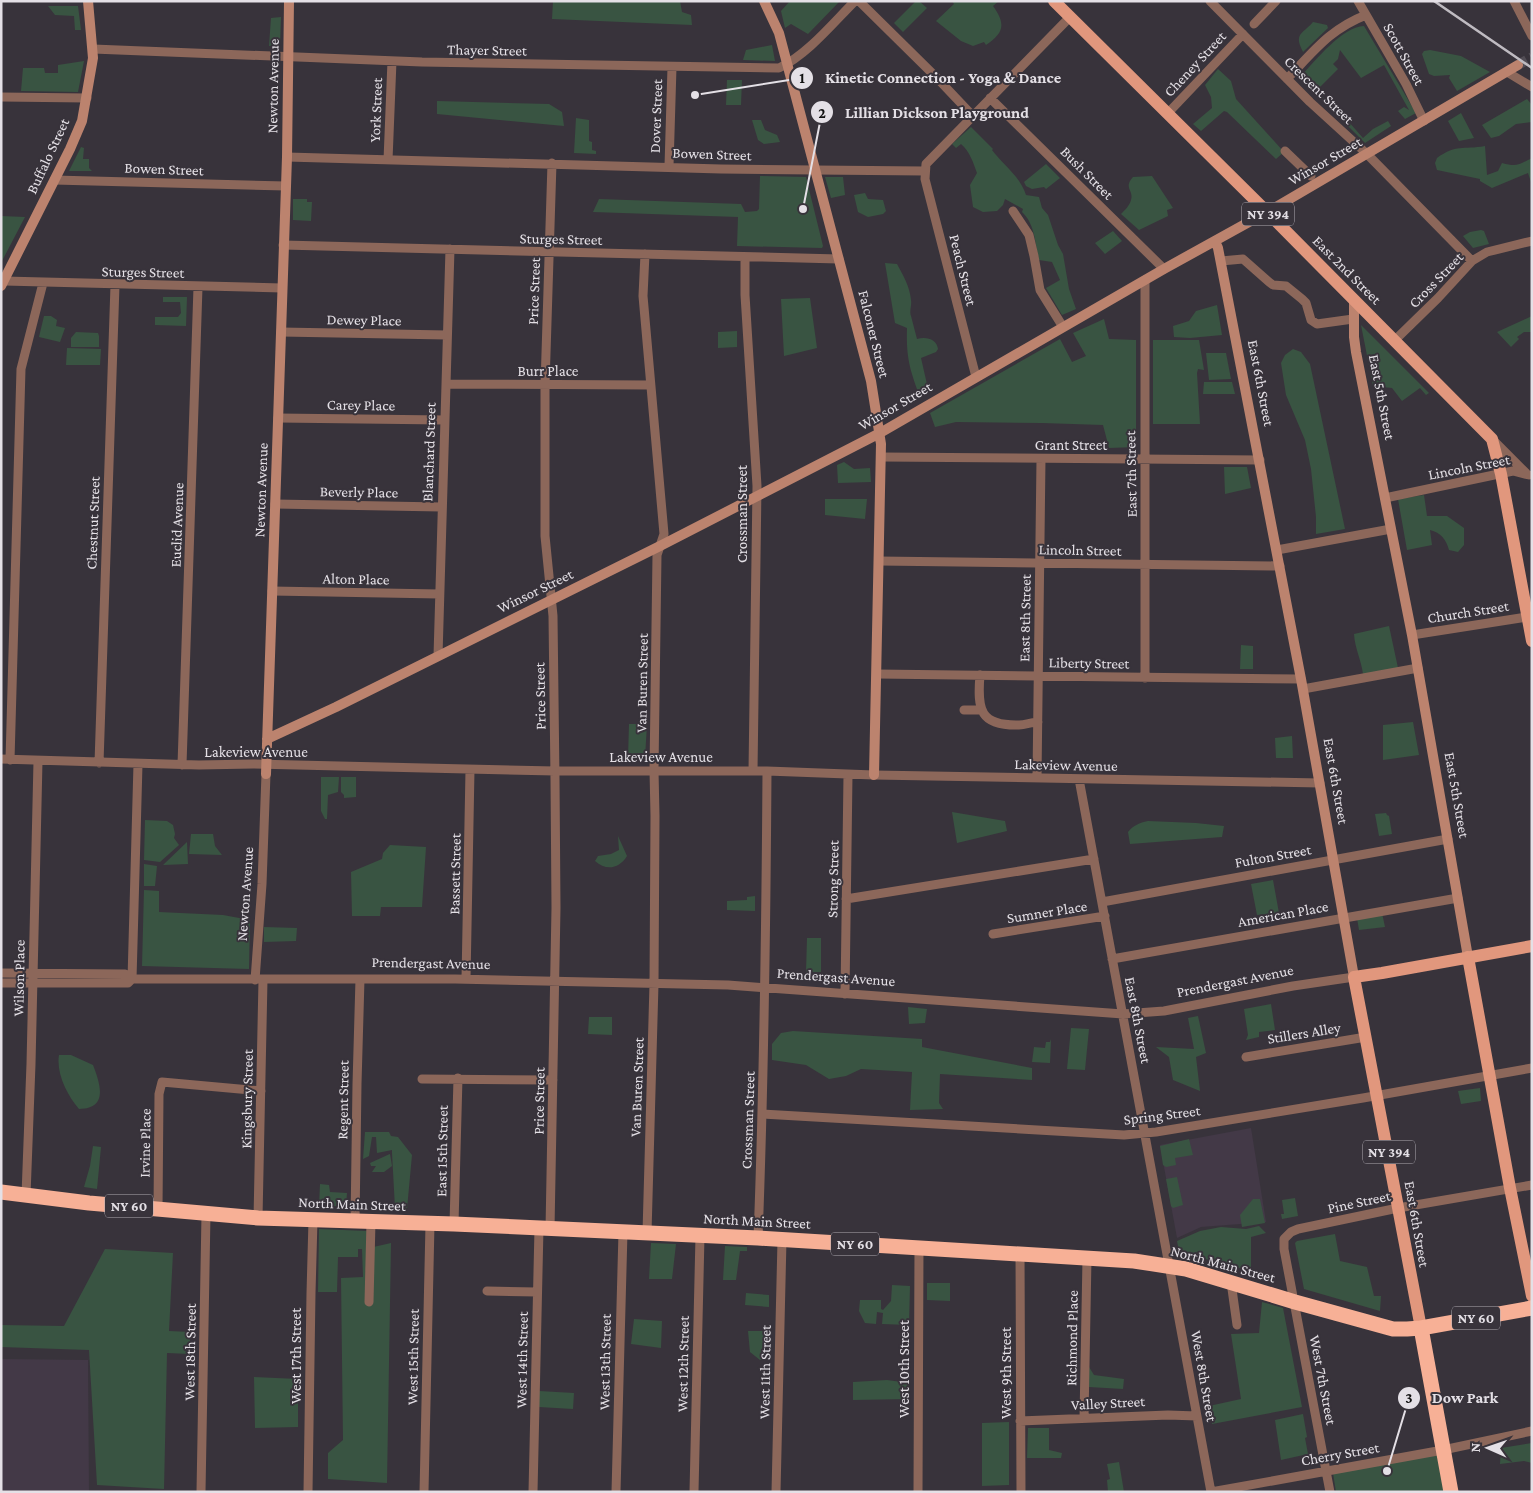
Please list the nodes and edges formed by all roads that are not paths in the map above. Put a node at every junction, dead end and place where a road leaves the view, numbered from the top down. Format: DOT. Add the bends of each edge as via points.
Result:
graph roads {
  1 [pos="88,1"];
  2 [pos="290,1"];
  3 [pos="764,1"];
  4 [pos="855,1"];
  5 [pos="859,1"];
  6 [pos="1054,1"];
  7 [pos="1210,1"];
  8 [pos="1276,1"];
  9 [pos="1358,1"];
  10 [pos="1514,1"];
  11 [pos="1366,14"];
  12 [pos="1070,17"];
  13 [pos="1254,24"];
  14 [pos="1243,34"];
  15 [pos="1532,36"];
  16 [pos="93,48"];
  17 [pos="288,56"];
  18 [pos="392,61"];
  19 [pos="787,64"];
  20 [pos="1518,65"];
  21 [pos="672,67"];
  22 [pos="1507,72"];
  23 [pos="1287,79"];
  24 [pos="1532,87"];
  25 [pos="1,97"];
  26 [pos="87,98"];
  27 [pos="990,98"];
  28 [pos="1168,113"];
  29 [pos="972,116"];
  30 [pos="1424,121"];
  31 [pos="1285,151"];
  32 [pos="1366,154"];
  33 [pos="286,157"];
  34 [pos="388,160"];
  35 [pos="552,163"];
  36 [pos="668,166"];
  37 [pos="815,170"];
  38 [pos="924,171"];
  39 [pos="1311,176"];
  40 [pos="54,180"];
  41 [pos="286,186"];
  42 [pos="1013,212"];
  43 [pos="1267,212"];
  44 [pos="1215,241"];
  45 [pos="1532,241"];
  46 [pos="284,245"];
  47 [pos="450,249"];
  48 [pos="549,253"];
  49 [pos="645,254"];
  50 [pos="745,257"];
  51 [pos="839,259"];
  52 [pos="1221,261"];
  53 [pos="1472,261"];
  54 [pos="1164,269"];
  55 [pos="1145,280"];
  56 [pos="2,283"];
  57 [pos="43,283"];
  58 [pos="115,284"];
  59 [pos="198,287"];
  60 [pos="282,288"];
  61 [pos="1354,300"];
  62 [pos="1353,320"];
  63 [pos="1062,327"];
  64 [pos="281,332"];
  65 [pos="447,335"];
  66 [pos="1395,340"];
  67 [pos="976,377"];
  68 [pos="446,384"];
  69 [pos="545,385"];
  70 [pos="650,385"];
  71 [pos="278,418"];
  72 [pos="444,420"];
  73 [pos="880,433"];
  74 [pos="1492,439"];
  75 [pos="881,458"];
  76 [pos="1041,459"];
  77 [pos="1144,459"];
  78 [pos="1260,460"];
  79 [pos="1501,474"];
  80 [pos="1530,477"];
  81 [pos="757,496"];
  82 [pos="1385,498"];
  83 [pos="276,504"];
  84 [pos="441,507"];
  85 [pos="1391,529"];
  86 [pos="660,546"];
  87 [pos="1277,550"];
  88 [pos="879,561"];
  89 [pos="1040,563"];
  90 [pos="1146,565"];
  91 [pos="1280,566"];
  92 [pos="272,591"];
  93 [pos="439,594"];
  94 [pos="551,600"];
  95 [pos="1529,616"];
  96 [pos="1412,635"];
  97 [pos="1532,642"];
  98 [pos="438,656"];
  99 [pos="1418,668"];
  100 [pos="877,674"];
  101 [pos="980,675"];
  102 [pos="1038,676"];
  103 [pos="1145,678"];
  104 [pos="1305,686"];
  105 [pos="964,710"];
  106 [pos="982,710"];
  107 [pos="1038,722"];
  108 [pos="267,739"];
  109 [pos="6,760"];
  110 [pos="38,761"];
  111 [pos="99,763"];
  112 [pos="138,764"];
  113 [pos="182,765"];
  114 [pos="266,770"];
  115 [pos="470,770"];
  116 [pos="654,770"];
  117 [pos="555,771"];
  118 [pos="753,771"];
  119 [pos="767,771"];
  120 [pos="848,774"];
  121 [pos="874,775"];
  122 [pos="1037,778"];
  123 [pos="1079,779"];
  124 [pos="1320,783"];
  125 [pos="1448,838"];
  126 [pos="1094,858"];
  127 [pos="1334,859"];
  128 [pos="846,898"];
  129 [pos="1458,898"];
  130 [pos="1102,902"];
  131 [pos="1105,916"];
  132 [pos="1344,917"];
  133 [pos="993,934"];
  134 [pos="1532,946"];
  135 [pos="1468,957"];
  136 [pos="1112,959"];
  137 [pos="1,973"];
  138 [pos="1354,977"];
  139 [pos="33,978"];
  140 [pos="360,978"];
  141 [pos="132,979"];
  142 [pos="466,979"];
  143 [pos="259,980"];
  144 [pos="1,982"];
  145 [pos="554,983"];
  146 [pos="654,984"];
  147 [pos="765,988"];
  148 [pos="845,994"];
  149 [pos="1123,1014"];
  150 [pos="1366,1037"];
  151 [pos="1246,1057"];
  152 [pos="1532,1068"];
  153 [pos="1490,1076"];
  154 [pos="458,1078"];
  155 [pos="422,1079"];
  156 [pos="553,1080"];
  157 [pos="260,1091"];
  158 [pos="1378,1096"];
  159 [pos="762,1114"];
  160 [pos="1145,1133"];
  161 [pos="1532,1185"];
  162 [pos="1510,1188"];
  163 [pos="1,1192"];
  164 [pos="26,1195"];
  165 [pos="1398,1208"];
  166 [pos="158,1209"];
  167 [pos="206,1214"];
  168 [pos="258,1218"];
  169 [pos="313,1220"];
  170 [pos="355,1222"];
  171 [pos="371,1222"];
  172 [pos="430,1224"];
  173 [pos="454,1224"];
  174 [pos="545,1229"];
  175 [pos="622,1232"];
  176 [pos="647,1233"];
  177 [pos="700,1236"];
  178 [pos="758,1238"];
  179 [pos="782,1247"];
  180 [pos="919,1247"];
  181 [pos="1020,1254"];
  182 [pos="1087,1258"];
  183 [pos="1169,1266"];
  184 [pos="1231,1282"];
  185 [pos="487,1291"];
  186 [pos="537,1292"];
  187 [pos="1532,1296"];
  188 [pos="369,1302"];
  189 [pos="1295,1302"];
  190 [pos="1532,1308"];
  191 [pos="1237,1325"];
  192 [pos="1379,1325"];
  193 [pos="1421,1328"];
  194 [pos="1424,1345"];
  195 [pos="1197,1416"];
  196 [pos="1084,1418"];
  197 [pos="1020,1422"];
  198 [pos="1532,1431"];
  199 [pos="1443,1450"];
  200 [pos="1326,1470"];
  201 [pos="201,1492"];
  202 [pos="308,1492"];
  203 [pos="424,1492"];
  204 [pos="533,1492"];
  205 [pos="616,1492"];
  206 [pos="694,1492"];
  207 [pos="776,1492"];
  208 [pos="918,1492"];
  209 [pos="1021,1492"];
  210 [pos="1211,1492"];
  211 [pos="1330,1492"];
  212 [pos="1451,1492"];
  1 -- 16 [label="street, Buffalo Street"];
  2 -- 17 [label="street, Newton Avenue"];
  3 -- 19 [label="street, Falconer Street" via="779,34"];
  4 -- 19 [label="street, Thayer Street" via="819,38"];
  5 -- 29 [label="street"];
  6 -- 12 [label="main road, East 2nd Street / NY 394"];
  7 -- 14 [label="street, Crescent Street"];
  8 -- 13 [label="street"];
  9 -- 11 [label="street, Scott Street"];
  10 -- 15 [label="street"];
  11 -- 23 [label="street" via="1334,31"];
  11 -- 30 [label="street, Scott Street"];
  12 -- 27 [label="street"];
  12 -- 28 [label="main road, East 2nd Street / NY 394"];
  14 -- 23 [label="street, Crescent Street"];
  14 -- 28 [label="street, Cheney Street"];
  16 -- 17 [label="street, Thayer Street"];
  16 -- 26 [label="street, Buffalo Street"];
  17 -- 18 [label="street, Thayer Street"];
  17 -- 33 [label="street, Newton Avenue"];
  18 -- 21 [label="street, Thayer Street"];
  18 -- 34 [label="street, York Street"];
  19 -- 21 [label="street, Thayer Street" via="779,68"];
  19 -- 37 [label="street, Falconer Street"];
  20 -- 22 [label="street, Winsor Street"];
  21 -- 36 [label="street, Dover Street"];
  22 -- 24 [label="street"];
  22 -- 30 [label="street, Winsor Street"];
  23 -- 32 [label="street, Crescent Street"];
  25 -- 26 [label="street"];
  26 -- 40 [label="street, Buffalo Street" via="76,136"];
  27 -- 29 [label="street"];
  27 -- 54 [label="street, Bush Street"];
  28 -- 43 [label="main road, East 2nd Street / NY 394"];
  29 -- 38 [label="street" via="928,160"];
  30 -- 32 [label="street, Winsor Street"];
  31 -- 39 [label="street"];
  32 -- 43 [label="street, Winsor Street"];
  32 -- 53 [label="street, Crescent Street"];
  33 -- 34 [label="street, Bowen Street"];
  33 -- 41 [label="street, Newton Avenue"];
  34 -- 35 [label="street, Bowen Street"];
  35 -- 36 [label="street, Bowen Street"];
  35 -- 48 [label="street, Price Street"];
  36 -- 37 [label="street, Bowen Street"];
  37 -- 38 [label="street, Bowen Street"];
  37 -- 51 [label="street, Falconer Street"];
  38 -- 67 [label="street, Peach Street"];
  40 -- 41 [label="street, Bowen Street"];
  40 -- 56 [label="street, Buffalo Street"];
  41 -- 46 [label="street, Newton Avenue"];
  42 -- 63 [label="street" via="1029,235 1040,290"];
  43 -- 44 [label="street, Winsor Street"];
  43 -- 61 [label="main road, East 2nd Street / NY 394"];
  44 -- 52 [label="street, East 6th Street"];
  44 -- 54 [label="street, Winsor Street"];
  45 -- 53 [label="street, Cross Street" via="1487,252"];
  46 -- 47 [label="street, Sturges Street"];
  46 -- 60 [label="street, Newton Avenue"];
  47 -- 48 [label="street, Sturges Street"];
  47 -- 65 [label="street, Blanchard Street"];
  48 -- 49 [label="street, Sturges Street"];
  48 -- 69 [label="street, Price Street"];
  49 -- 50 [label="street, Sturges Street"];
  49 -- 70 [label="street, Van Buren Street" via="643,296"];
  50 -- 51 [label="street, Sturges Street"];
  50 -- 81 [label="street, Crossman Street"];
  51 -- 73 [label="street, Falconer Street" via="871,381"];
  52 -- 62 [label="street" via="1243,259 1269,282 1286,286 1306,303 1311,320 1316,324"];
  52 -- 78 [label="street, East 6th Street"];
  53 -- 66 [label="street, Cross Street"];
  54 -- 55 [label="street, Winsor Street"];
  55 -- 63 [label="street, Winsor Street"];
  55 -- 77 [label="street, East 7th Street"];
  56 -- 57 [label="street, Sturges Street"];
  57 -- 58 [label="street, Sturges Street"];
  57 -- 109 [label="street" via="21,370"];
  58 -- 59 [label="street, Sturges Street"];
  58 -- 111 [label="street, Chestnut Street"];
  59 -- 60 [label="street, Sturges Street"];
  59 -- 113 [label="street, Euclid Avenue"];
  60 -- 64 [label="street, Newton Avenue"];
  61 -- 62 [label="street, East 5th Street"];
  61 -- 66 [label="main road, East 2nd Street / NY 394"];
  62 -- 82 [label="street, East 5th Street" via="1356,352"];
  63 -- 67 [label="street, Winsor Street"];
  64 -- 65 [label="street, Dewey Place"];
  64 -- 71 [label="street, Newton Avenue"];
  65 -- 68 [label="street, Blanchard Street"];
  66 -- 74 [label="main road, East 2nd Street / NY 394"];
  67 -- 73 [label="street, Winsor Street"];
  68 -- 69 [label="street, Burr Place"];
  68 -- 72 [label="street, Blanchard Street"];
  69 -- 70 [label="street, Burr Place"];
  69 -- 94 [label="street, Price Street" via="545,536"];
  70 -- 86 [label="street, Van Buren Street" via="664,534"];
  71 -- 72 [label="street, Carey Place"];
  71 -- 83 [label="street, Newton Avenue"];
  72 -- 84 [label="street, Blanchard Street"];
  73 -- 75 [label="street, Falconer Street"];
  73 -- 81 [label="street, Winsor Street"];
  74 -- 79 [label="main road, NY 394"];
  74 -- 80 [label="street, East 2nd Street"];
  75 -- 76 [label="street, Grant Street"];
  75 -- 88 [label="street, Falconer Street"];
  76 -- 77 [label="street, Grant Street"];
  76 -- 89 [label="street, East 8th Street"];
  77 -- 78 [label="street, Grant Street"];
  77 -- 90 [label="street, East 7th Street"];
  78 -- 87 [label="street, East 6th Street"];
  79 -- 80 [label="street, Lincoln Street" via="1513,471"];
  79 -- 82 [label="street, Lincoln Street"];
  79 -- 95 [label="main road, NY 394"];
  81 -- 86 [label="street, Winsor Street"];
  81 -- 118 [label="street, Crossman Street"];
  82 -- 85 [label="street, East 5th Street"];
  83 -- 84 [label="street, Beverly Place"];
  83 -- 92 [label="street, Newton Avenue"];
  84 -- 93 [label="street, Blanchard Street"];
  85 -- 87 [label="street"];
  85 -- 96 [label="street, East 5th Street"];
  86 -- 94 [label="street, Winsor Street"];
  86 -- 116 [label="street, Van Buren Street" via="657,553"];
  87 -- 91 [label="street, East 6th Street"];
  88 -- 89 [label="street, Lincoln Street"];
  88 -- 100 [label="street, Falconer Street"];
  89 -- 90 [label="street, Lincoln Street"];
  89 -- 102 [label="street, East 8th Street"];
  90 -- 91 [label="street, Lincoln Street"];
  90 -- 103 [label="street, East 7th Street"];
  91 -- 104 [label="street, East 6th Street"];
  92 -- 93 [label="street, Alton Place"];
  92 -- 108 [label="street, Newton Avenue"];
  93 -- 98 [label="street, Blanchard Street"];
  94 -- 98 [label="street, Winsor Street"];
  94 -- 117 [label="street, Price Street"];
  95 -- 96 [label="street, Church Street"];
  95 -- 97 [label="main road, NY 394"];
  96 -- 99 [label="street, East 5th Street"];
  98 -- 108 [label="street, Winsor Street"];
  99 -- 104 [label="street, Liberty Street"];
  99 -- 125 [label="street, East 5th Street"];
  100 -- 101 [label="street, Liberty Street"];
  100 -- 121 [label="street, Falconer Street"];
  101 -- 102 [label="street, Liberty Street"];
  101 -- 106 [label="street"];
  102 -- 103 [label="street, Liberty Street"];
  102 -- 107 [label="street, East 8th Street"];
  103 -- 104 [label="street, Liberty Street"];
  104 -- 124 [label="street, East 6th Street"];
  105 -- 106 [label="street"];
  106 -- 107 [label="street" via="989,721 997,724"];
  107 -- 122 [label="street, East 8th Street"];
  108 -- 114 [label="street, Newton Avenue"];
  109 -- 110 [label="street, Lakeview Avenue"];
  110 -- 111 [label="street, Lakeview Avenue"];
  110 -- 139 [label="street, Wilson Place"];
  111 -- 112 [label="street, Lakeview Avenue"];
  112 -- 113 [label="street, Lakeview Avenue"];
  112 -- 141 [label="street"];
  113 -- 114 [label="street, Lakeview Avenue"];
  114 -- 115 [label="street, Lakeview Avenue"];
  114 -- 143 [label="street, Newton Avenue" via="258,924"];
  115 -- 117 [label="street, Lakeview Avenue"];
  115 -- 142 [label="street, Bassett Street"];
  116 -- 117 [label="street, Lakeview Avenue"];
  116 -- 118 [label="street, Lakeview Avenue"];
  116 -- 146 [label="street, Van Buren Street"];
  117 -- 145 [label="street, Price Street"];
  118 -- 119 [label="street, Lakeview Avenue"];
  119 -- 120 [label="street, Lakeview Avenue"];
  119 -- 147 [label="street, Crossman Street"];
  120 -- 121 [label="street, Lakeview Avenue"];
  120 -- 128 [label="street, Strong Street"];
  121 -- 122 [label="street, Lakeview Avenue"];
  122 -- 123 [label="street, Lakeview Avenue"];
  123 -- 124 [label="street, Lakeview Avenue"];
  123 -- 126 [label="street, East 8th Street"];
  124 -- 127 [label="street, East 6th Street"];
  125 -- 127 [label="street, Fulton Street"];
  125 -- 129 [label="street, East 5th Street"];
  126 -- 128 [label="street"];
  126 -- 130 [label="street, East 8th Street"];
  127 -- 130 [label="street, Fulton Street"];
  127 -- 132 [label="street, East 6th Street"];
  128 -- 148 [label="street, Strong Street"];
  129 -- 132 [label="street, American Place"];
  129 -- 135 [label="street, East 5th Street"];
  130 -- 131 [label="street, East 8th Street"];
  131 -- 133 [label="street, Sumner Place"];
  131 -- 136 [label="street, East 8th Street"];
  132 -- 136 [label="street, American Place"];
  132 -- 138 [label="street, East 6th Street"];
  134 -- 135 [label="main road, Prendergast Avenue"];
  135 -- 138 [label="main road, Prendergast Avenue"];
  135 -- 153 [label="main road, East 5th Street"];
  136 -- 149 [label="street, East 8th Street"];
  137 -- 139 [label="street"];
  138 -- 149 [label="street, Prendergast Avenue" via="1164,1011"];
  138 -- 150 [label="main road, East 6th Street / NY 394"];
  139 -- 141 [label="street, Prendergast Avenue" via="125,974"];
  139 -- 144 [label="street"];
  139 -- 164 [label="street, Wilson Place"];
  140 -- 142 [label="street, Prendergast Avenue"];
  140 -- 143 [label="street, Prendergast Avenue"];
  140 -- 170 [label="street, Regent Street"];
  141 -- 143 [label="street, Prendergast Avenue"];
  142 -- 145 [label="street, Prendergast Avenue"];
  143 -- 157 [label="street, Kingsbury Street"];
  145 -- 146 [label="street, Prendergast Avenue"];
  145 -- 156 [label="street, Price Street"];
  146 -- 147 [label="street, Prendergast Avenue"];
  146 -- 176 [label="street, Van Buren Street"];
  147 -- 148 [label="street, Prendergast Avenue"];
  147 -- 159 [label="street, Crossman Street"];
  148 -- 149 [label="street, Prendergast Avenue"];
  149 -- 160 [label="street, East 8th Street"];
  150 -- 151 [label="street, Stillers Alley"];
  150 -- 158 [label="main road, East 6th Street / NY 394"];
  152 -- 153 [label="street, Spring Street"];
  153 -- 158 [label="street, Spring Street"];
  153 -- 162 [label="main road, East 5th Street"];
  154 -- 155 [label="street"];
  154 -- 156 [label="street"];
  154 -- 173 [label="street, East 15th Street"];
  156 -- 174 [label="street, Price Street"];
  157 -- 166 [label="street, Irvine Place" via="162,1082 159,1094"];
  157 -- 168 [label="street, Kingsbury Street"];
  158 -- 160 [label="street, Spring Street"];
  158 -- 165 [label="main road, East 6th Street / NY 394"];
  159 -- 160 [label="street, Spring Street" via="1123,1135"];
  159 -- 178 [label="street, Crossman Street"];
  160 -- 183 [label="street, East 8th Street"];
  161 -- 162 [label="street, Pine Street"];
  162 -- 165 [label="street, Pine Street"];
  162 -- 187 [label="main road, East 5th Street"];
  163 -- 164 [label="highway, North Main Street / NY 60"];
  164 -- 166 [label="highway, North Main Street / NY 60"];
  165 -- 189 [label="street, Pine Street" via="1291,1232 1284,1239"];
  165 -- 193 [label="main road, East 6th Street / NY 394"];
  166 -- 167 [label="highway, North Main Street / NY 60"];
  167 -- 168 [label="highway, North Main Street / NY 60"];
  167 -- 201 [label="street, West 18th Street"];
  168 -- 169 [label="highway, North Main Street / NY 60"];
  169 -- 170 [label="highway, North Main Street / NY 60"];
  169 -- 202 [label="street, West 17th Street"];
  170 -- 171 [label="highway, North Main Street / NY 60"];
  171 -- 172 [label="highway, North Main Street / NY 60"];
  171 -- 188 [label="street"];
  172 -- 173 [label="highway, North Main Street / NY 60"];
  172 -- 203 [label="street, West 15th Street"];
  173 -- 174 [label="highway, North Main Street / NY 60"];
  174 -- 175 [label="highway, North Main Street / NY 60"];
  174 -- 186 [label="street, West 14th Street"];
  175 -- 176 [label="highway, North Main Street / NY 60"];
  175 -- 205 [label="street, West 13th Street"];
  176 -- 177 [label="highway, North Main Street / NY 60"];
  177 -- 178 [label="highway, North Main Street / NY 60"];
  177 -- 206 [label="street, West 12th Street"];
  178 -- 179 [label="highway, North Main Street / NY 60"];
  179 -- 180 [label="highway, North Main Street / NY 60"];
  179 -- 207 [label="street, West 11th Street"];
  180 -- 181 [label="highway, North Main Street / NY 60"];
  180 -- 208 [label="street, West 10th Street"];
  181 -- 182 [label="highway, North Main Street / NY 60"];
  181 -- 197 [label="street, West 9th Street"];
  182 -- 183 [label="highway, North Main Street / NY 60"];
  182 -- 196 [label="street, Richmond Place"];
  183 -- 184 [label="highway, North Main Street / NY 60"];
  183 -- 195 [label="street, West 8th Street"];
  184 -- 189 [label="highway, North Main Street / NY 60"];
  184 -- 191 [label="street"];
  185 -- 186 [label="street"];
  186 -- 204 [label="street, West 14th Street"];
  189 -- 192 [label="highway, North Main Street / NY 60"];
  189 -- 200 [label="street, West 7th Street"];
  190 -- 193 [label="highway, North Main Street / NY 60"];
  192 -- 193 [label="highway, North Main Street / NY 60" via="1393,1329"];
  192 -- 194 [label="highway, NY 60" via="1379,1329 1416,1338"];
  193 -- 194 [label="highway"];
  194 -- 199 [label="highway"];
  195 -- 196 [label="street, Valley Street"];
  195 -- 210 [label="street, West 8th Street"];
  196 -- 197 [label="street, Valley Street"];
  197 -- 209 [label="street, West 9th Street"];
  198 -- 199 [label="street, Cherry Street"];
  199 -- 200 [label="street, Cherry Street"];
  199 -- 212 [label="highway"];
  200 -- 210 [label="street, Cherry Street"];
  200 -- 211 [label="street, West 7th Street"];
}
